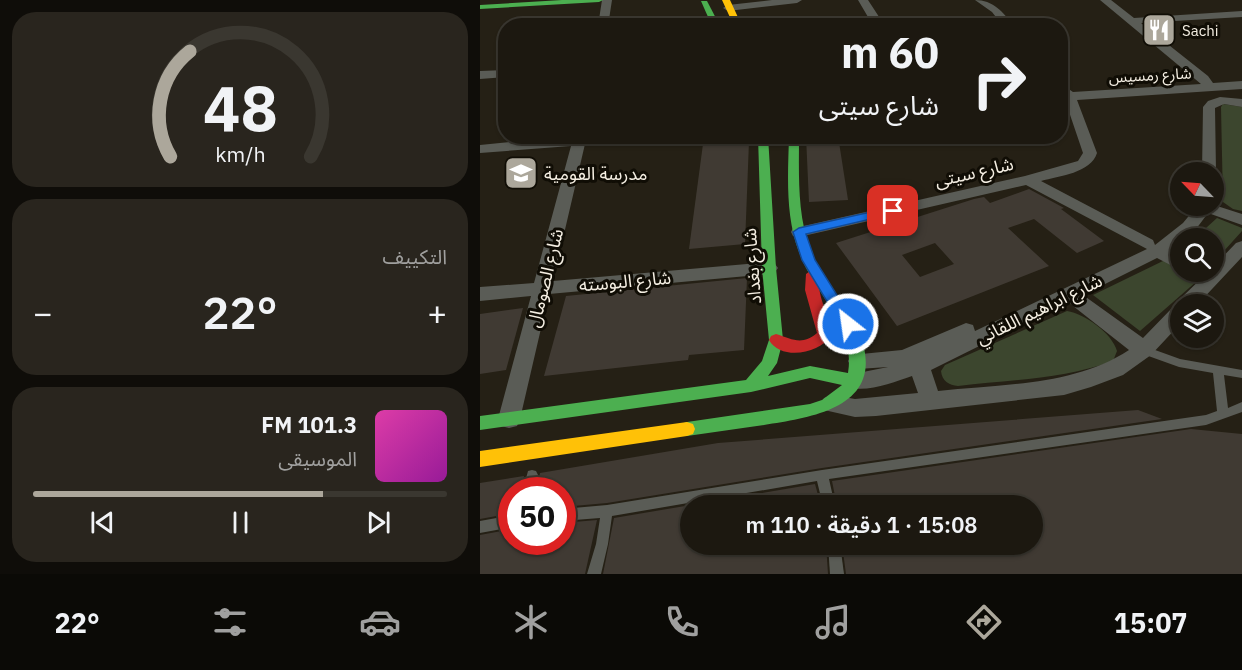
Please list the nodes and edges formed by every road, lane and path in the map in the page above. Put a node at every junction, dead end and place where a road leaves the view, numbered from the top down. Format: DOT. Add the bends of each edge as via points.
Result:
graph roads {
  1 [pos="599,0"];
  2 [pos="607,0"];
  3 [pos="797,0"];
  4 [pos="863,0"];
  5 [pos="980,0"];
  6 [pos="1105,0"];
  7 [pos="701,1"];
  8 [pos="727,4"];
  9 [pos="483,7"];
  10 [pos="1242,14"];
  11 [pos="604,18"];
  12 [pos="711,18"];
  13 [pos="734,18"];
  14 [pos="875,18"];
  15 [pos="1002,18"];
  16 [pos="1131,21"];
  17 [pos="498,74"];
  18 [pos="480,75"];
  19 [pos="1242,85"];
  20 [pos="1203,88"];
  21 [pos="1068,93"];
  22 [pos="1068,102"];
  23 [pos="1242,103"];
  24 [pos="530,144"];
  25 [pos="579,144"];
  26 [pos="763,144"];
  27 [pos="794,144"];
  28 [pos="480,149"];
  29 [pos="1199,162"];
  30 [pos="1209,162"];
  31 [pos="1028,180"];
  32 [pos="1224,214"];
  33 [pos="1195,216"];
  34 [pos="1242,220"];
  35 [pos="799,232"];
  36 [pos="1242,247"];
  37 [pos="1152,248"];
  38 [pos="1170,258"];
  39 [pos="1224,266"];
  40 [pos="769,268"];
  41 [pos="816,272"];
  42 [pos="1208,282"];
  43 [pos="542,289"];
  44 [pos="480,294"];
  45 [pos="1071,294"];
  46 [pos="1197,294"];
  47 [pos="1170,323"];
  48 [pos="776,340"];
  49 [pos="1144,350"];
  50 [pos="858,361"];
  51 [pos="919,366"];
  52 [pos="1218,370"];
  53 [pos="810,372"];
  54 [pos="1242,374"];
  55 [pos="855,381"];
  56 [pos="751,386"];
  57 [pos="823,394"];
  58 [pos="931,402"];
  59 [pos="1242,407"];
  60 [pos="1223,415"];
  61 [pos="509,419"];
  62 [pos="480,423"];
  63 [pos="480,459"];
  64 [pos="822,475"];
  65 [pos="827,495"];
  66 [pos="607,511"];
  67 [pos="576,514"];
  68 [pos="498,524"];
  69 [pos="480,527"];
  70 [pos="835,555"];
  71 [pos="594,574"];
  72 [pos="837,574"];
  1 -- 9 [label="main road"];
  2 -- 11 [label="street"];
  3 -- 8 [label="street"];
  4 -- 14 [label="street"];
  5 -- 15 [label="street"];
  6 -- 16 [label="street"];
  7 -- 12 [label="main road"];
  8 -- 13 [label="main road"];
  10 -- 16 [label="street"];
  16 -- 20 [label="street" via="1204,79"];
  17 -- 18 [label="street"];
  19 -- 20 [label="street, شارع رمسيس"];
  20 -- 21 [label="street, شارع رمسيس"];
  20 -- 29 [label="street"];
  22 -- 31 [label="street, شارع سيتى" via="1090,158 1080,165"];
  23 -- 30 [label="street" via="1221,101 1210,105"];
  24 -- 28 [label="street"];
  25 -- 43 [label="street, شارع الصومال"];
  26 -- 40 [label="main road, شارع بغداد"];
  27 -- 35 [label="main road" via="793,182"];
  31 -- 35 [label="street, شارع سيتى"];
  31 -- 37 [label="street"];
  32 -- 34 [label="street"];
  33 -- 37 [label="street, شارع ابراهيم اللقاني" via="1190,227"];
  35 -- 41 [label="main road"];
  36 -- 39 [label="street"];
  37 -- 38 [label="street"];
  37 -- 45 [label="street, شارع ابراهيم اللقاني"];
  37 -- 50 [label="street, شارع ابراهيم اللقاني" via="913,355"];
  40 -- 43 [label="street, شارع البوسته"];
  40 -- 48 [label="main road, شارع بغداد"];
  41 -- 48 [label="main road" via="809,288 824,325 822,339 802,348"];
  41 -- 50 [label="main road" via="846,319"];
  42 -- 46 [label="street"];
  43 -- 44 [label="street, شارع البوسته"];
  43 -- 61 [label="street, شارع الصومال"];
  45 -- 49 [label="street"];
  45 -- 51 [label="street, شارع ابراهيم اللقاني"];
  47 -- 49 [label="street"];
  48 -- 56 [label="main road, شارع بغداد" via="770,363"];
  49 -- 52 [label="lane" via="1179,363"];
  49 -- 58 [label="street" via="1116,369 1074,384"];
  50 -- 55 [label="main road"];
  51 -- 55 [label="street, شارع ابراهيم اللقاني"];
  51 -- 58 [label="street"];
  52 -- 54 [label="lane"];
  52 -- 60 [label="lane"];
  53 -- 55 [label="main road, شارع ابراهيم اللقاني"];
  53 -- 56 [label="main road, شارع ابراهيم اللقاني"];
  53 -- 57 [label="main road"];
  55 -- 57 [label="main road" via="844,396"];
  56 -- 61 [label="main road, شارع ابراهيم اللقاني"];
  57 -- 58 [label="street" via="861,408"];
  57 -- 63 [label="main road" via="810,411"];
  59 -- 60 [label="lane"];
  60 -- 64 [label="lane"];
  61 -- 62 [label="main road, شارع ابراهيم اللقاني"];
  64 -- 65 [label="lane"];
  64 -- 66 [label="lane"];
  66 -- 67 [label="lane"];
  66 -- 71 [label="lane"];
  68 -- 69 [label="lane"];
  70 -- 72 [label="lane"];
}
